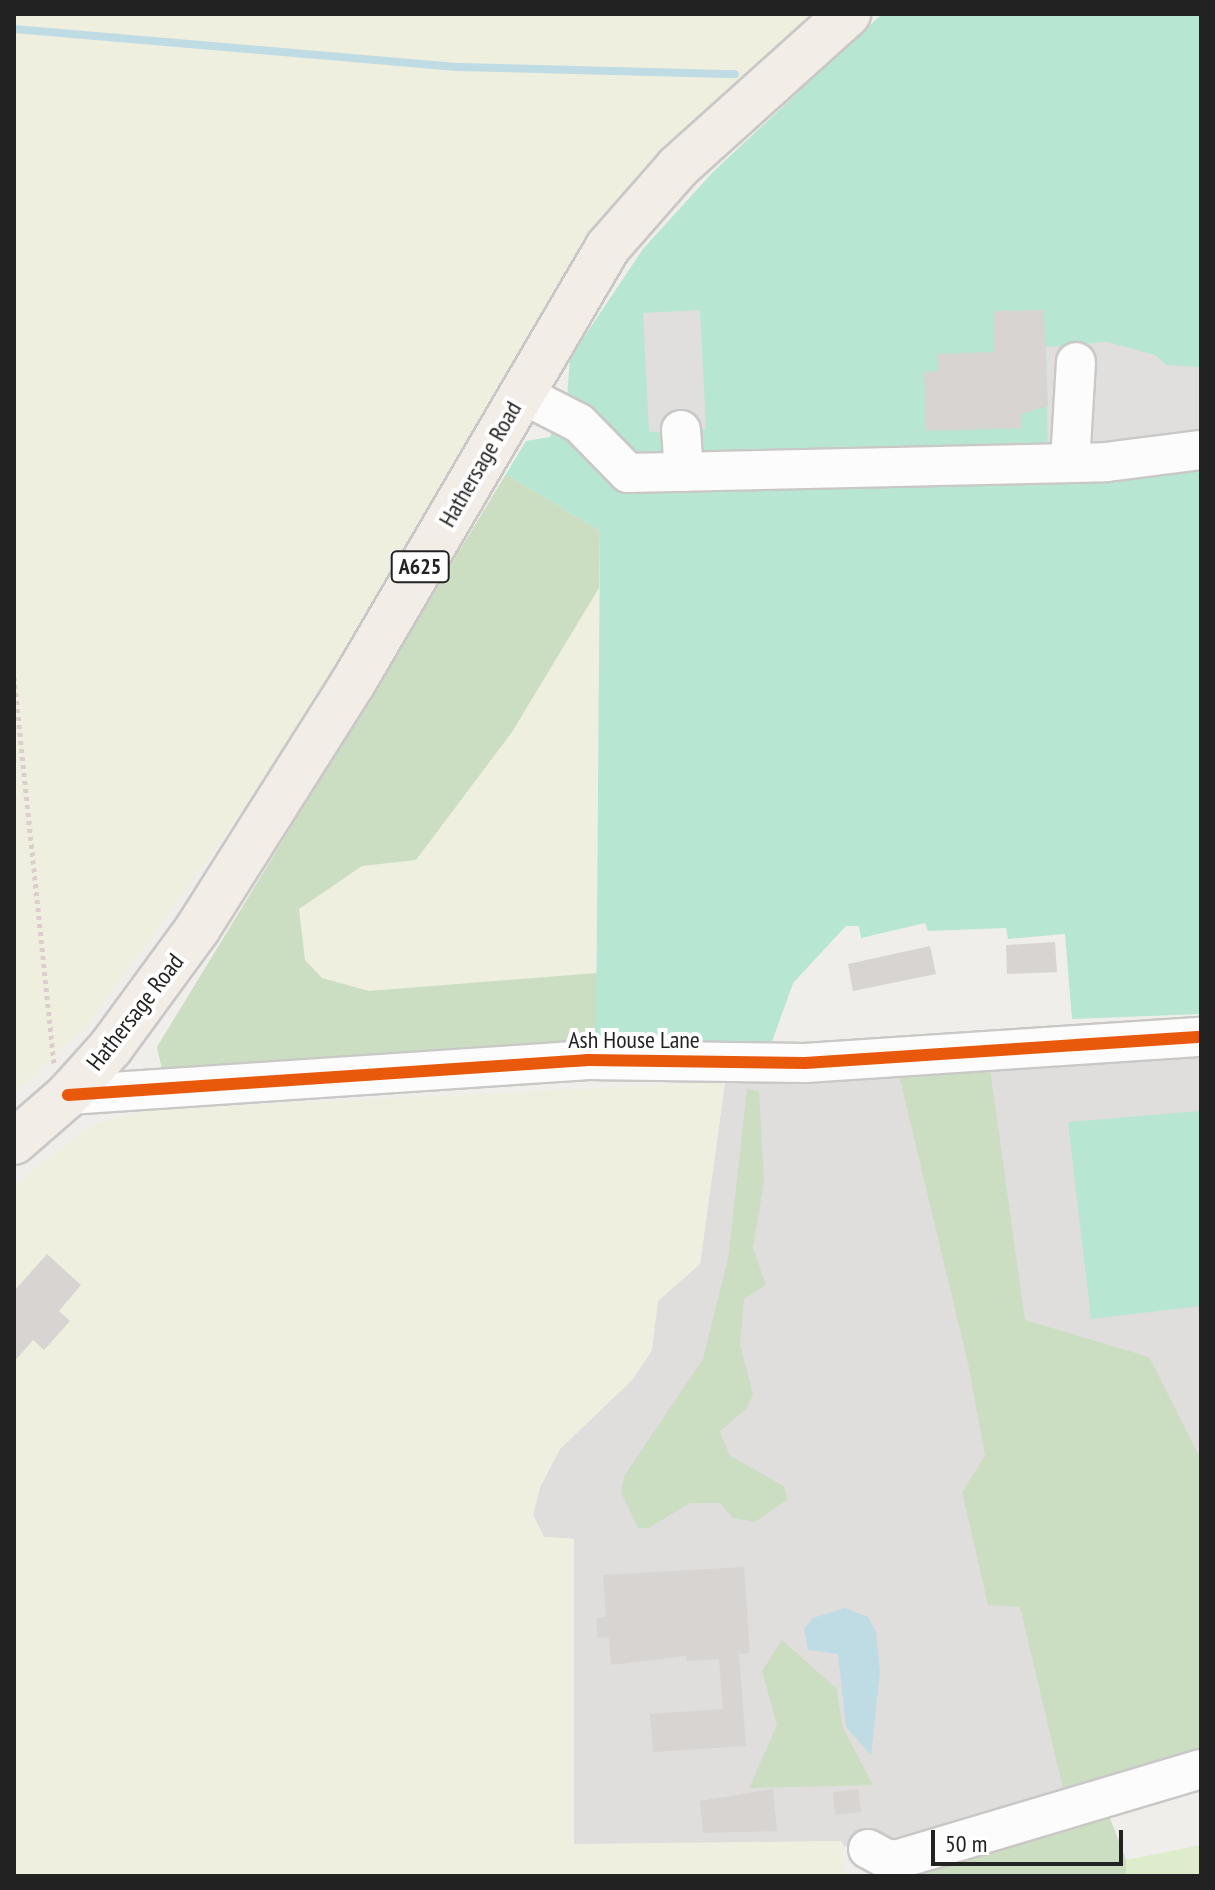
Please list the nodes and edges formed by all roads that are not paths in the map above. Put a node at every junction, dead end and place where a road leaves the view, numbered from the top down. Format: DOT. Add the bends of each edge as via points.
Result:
graph roads {
  1 [pos="848,14"];
  2 [pos="1076,362"];
  3 [pos="520,393"];
  4 [pos="681,430"];
  5 [pos="1201,450"];
  6 [pos="1070,463"];
  7 [pos="684,472"];
  8 [pos="1201,1037"];
  9 [pos="71,1092"];
  10 [pos="14,1142"];
  11 [pos="1201,1769"];
  12 [pos="868,1849"];
  1 -- 3 [label="main road, Hathersage Road / A625" via="632,215 585,280"];
  2 -- 6 [label="street"];
  3 -- 7 [label="street" via="579,423 628,473"];
  3 -- 9 [label="main road, Hathersage Road / A625" via="353,683 198,928 111,1047"];
  4 -- 7 [label="street"];
  5 -- 6 [label="street"];
  6 -- 7 [label="street"];
  8 -- 9 [label="street, Ash House Lane" via="805,1063 588,1060"];
  9 -- 10 [label="main road, Hathersage Road / A625"];
  11 -- 12 [label="street" via="899,1859 889,1860"];
}
